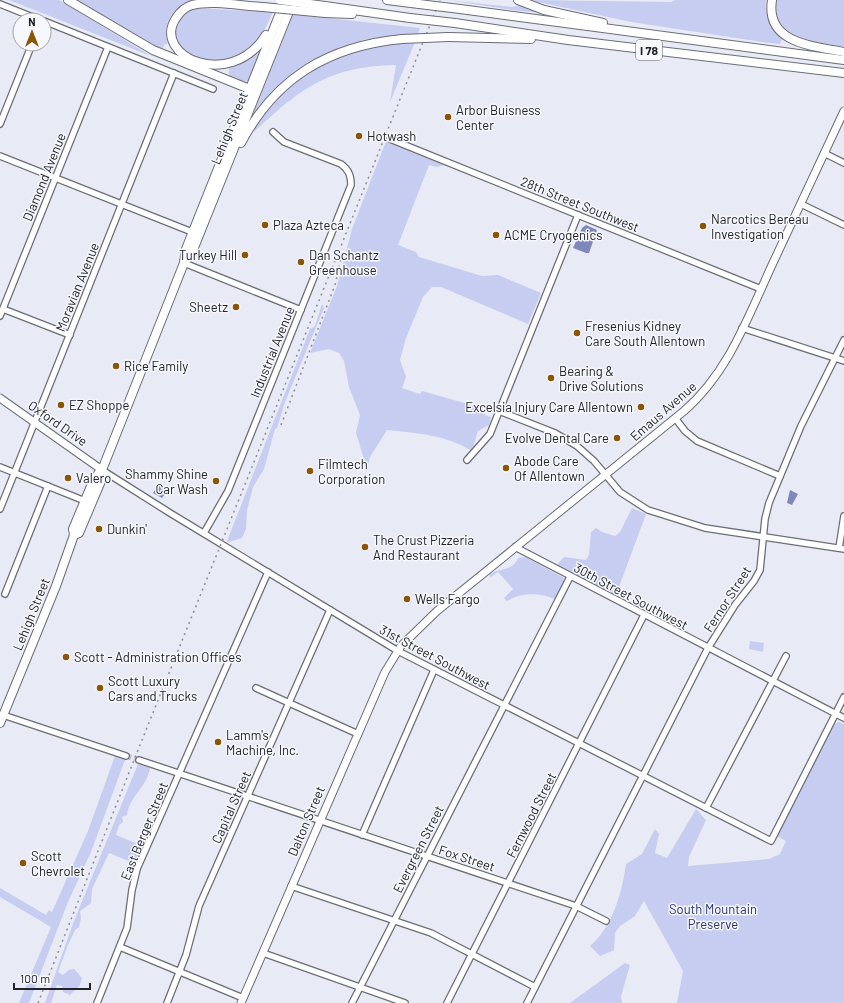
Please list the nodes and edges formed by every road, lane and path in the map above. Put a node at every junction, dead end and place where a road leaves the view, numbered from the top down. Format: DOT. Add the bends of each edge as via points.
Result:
graph roads {
  1 [pos="68,0"];
  2 [pos="280,0"];
  3 [pos="285,0"];
  4 [pos="294,0"];
  5 [pos="387,0"];
  6 [pos="518,0"];
  7 [pos="772,0"];
  8 [pos="0,4"];
  9 [pos="325,10"];
  10 [pos="20,12"];
  11 [pos="280,14"];
  12 [pos="52,24"];
  13 [pos="652,34"];
  14 [pos="568,40"];
  15 [pos="108,47"];
  16 [pos="29,52"];
  17 [pos="844,52"];
  18 [pos="844,60"];
  19 [pos="174,73"];
  20 [pos="844,74"];
  21 [pos="212,89"];
  22 [pos="252,91"];
  23 [pos="844,111"];
  24 [pos="0,124"];
  25 [pos="273,132"];
  26 [pos="390,139"];
  27 [pos="824,153"];
  28 [pos="0,156"];
  29 [pos="844,163"];
  30 [pos="224,174"];
  31 [pos="55,178"];
  32 [pos="122,204"];
  33 [pos="801,204"];
  34 [pos="578,215"];
  35 [pos="844,225"];
  36 [pos="192,232"];
  37 [pos="184,263"];
  38 [pos="761,289"];
  39 [pos="3,309"];
  40 [pos="301,310"];
  41 [pos="0,316"];
  42 [pos="742,328"];
  43 [pos="70,335"];
  44 [pos="844,340"];
  45 [pos="834,358"];
  46 [pos="844,361"];
  47 [pos="0,398"];
  48 [pos="499,411"];
  49 [pos="675,418"];
  50 [pos="35,421"];
  51 [pos="467,460"];
  52 [pos="0,467"];
  53 [pos="102,470"];
  54 [pos="14,473"];
  55 [pos="605,474"];
  56 [pos="780,476"];
  57 [pos="48,486"];
  58 [pos="85,501"];
  59 [pos="0,509"];
  60 [pos="844,516"];
  61 [pos="204,533"];
  62 [pos="74,535"];
  63 [pos="763,536"];
  64 [pos="515,547"];
  65 [pos="841,549"];
  66 [pos="268,572"];
  67 [pos="570,577"];
  68 [pos="5,594"];
  69 [pos="330,610"];
  70 [pos="644,615"];
  71 [pos="708,648"];
  72 [pos="398,651"];
  73 [pos="786,656"];
  74 [pos="434,670"];
  75 [pos="771,681"];
  76 [pos="256,688"];
  77 [pos="844,697"];
  78 [pos="289,703"];
  79 [pos="504,705"];
  80 [pos="835,713"];
  81 [pos="4,715"];
  82 [pos="844,718"];
  83 [pos="0,723"];
  84 [pos="358,734"];
  85 [pos="579,743"];
  86 [pos="126,756"];
  87 [pos="139,760"];
  88 [pos="180,774"];
  89 [pos="642,775"];
  90 [pos="248,797"];
  91 [pos="706,808"];
  92 [pos="320,821"];
  93 [pos="362,835"];
  94 [pos="427,856"];
  95 [pos="508,883"];
  96 [pos="291,886"];
  97 [pos="576,906"];
  98 [pos="394,921"];
  99 [pos="606,921"];
  100 [pos="120,947"];
  101 [pos="263,953"];
  102 [pos="472,955"];
  103 [pos="180,972"];
  104 [pos="361,986"];
  105 [pos="535,987"];
  106 [pos="242,1000"];
  107 [pos="97,1003"];
  108 [pos="167,1003"];
  109 [pos="352,1003"];
  110 [pos="405,1003"];
  111 [pos="447,1003"];
  112 [pos="527,1003"];
  1 -- 22 [label="highway" via="153,50"];
  2 -- 9 [label="highway, bridge"];
  3 -- 11 [label="highway, Lehigh Street"];
  4 -- 22 [label="highway, Lehigh Street"];
  5 -- 13 [label="highway, I 78, bridge"];
  6 -- 13 [label="highway" via="544,10"];
  7 -- 17 [label="highway" via="774,22 788,38 798,43"];
  8 -- 10 [label="street"];
  9 -- 11 [label="highway, bridge" via="208,3 188,6 173,22 171,34 174,44 182,53 200,63 214,66 232,63 257,47"];
  9 -- 14 [label="highway, I 78, bridge" via="408,17"];
  11 -- 22 [label="highway, Lehigh Street"];
  12 -- 15 [label="street"];
  13 -- 18 [label="highway, I 78"];
  14 -- 20 [label="highway, I 78"];
  14 -- 30 [label="highway, bridge" via="402,38 366,43 346,49 312,64 273,96 250,126"];
  15 -- 19 [label="street"];
  15 -- 31 [label="street, Diamond Avenue"];
  16 -- 24 [label="street"];
  19 -- 21 [label="street"];
  19 -- 32 [label="street, Moravian Avenue"];
  22 -- 30 [label="highway, Lehigh Street"];
  22 -- 36 [label="highway, Lehigh Street"];
  23 -- 27 [label="main road, Emaus Avenue"];
  25 -- 40 [label="street, Industrial Avenue" via="284,142 341,164 351,177 351,185"];
  26 -- 34 [label="street, 28th Street Southwest"];
  27 -- 29 [label="street"];
  27 -- 33 [label="main road, Emaus Avenue"];
  28 -- 31 [label="street"];
  30 -- 37 [label="highway, Lehigh Street" via="191,255"];
  31 -- 32 [label="street"];
  31 -- 39 [label="street, Diamond Avenue"];
  32 -- 36 [label="street"];
  32 -- 43 [label="street, Moravian Avenue"];
  33 -- 35 [label="street"];
  33 -- 38 [label="main road, Emaus Avenue"];
  34 -- 38 [label="street, 28th Street Southwest"];
  34 -- 48 [label="street"];
  36 -- 37 [label="highway, Lehigh Street"];
  37 -- 40 [label="street"];
  37 -- 53 [label="highway, Lehigh Street"];
  38 -- 42 [label="main road, Emaus Avenue"];
  39 -- 41 [label="street, Diamond Avenue"];
  39 -- 43 [label="street"];
  40 -- 61 [label="street, Industrial Avenue" via="228,491"];
  42 -- 45 [label="street"];
  42 -- 49 [label="main road, Emaus Avenue" via="715,378 693,403"];
  43 -- 50 [label="street, Moravian Avenue"];
  44 -- 45 [label="street, Fernor Street"];
  45 -- 46 [label="street"];
  45 -- 56 [label="street, Fernor Street" via="800,426"];
  47 -- 50 [label="main road, Oxford Drive"];
  48 -- 51 [label="street" via="490,434"];
  48 -- 55 [label="street" via="566,439 587,454"];
  49 -- 55 [label="main road, Emaus Avenue"];
  49 -- 56 [label="street" via="684,431 697,441"];
  50 -- 53 [label="main road, Oxford Drive"];
  50 -- 54 [label="street, Moravian Avenue"];
  52 -- 54 [label="street"];
  53 -- 58 [label="highway, Lehigh Street" via="94,480"];
  53 -- 61 [label="street, 31st Street Southwest"];
  53 -- 62 [label="highway, Lehigh Street" via="101,481 79,533"];
  54 -- 57 [label="street"];
  54 -- 59 [label="street, Moravian Avenue"];
  55 -- 63 [label="street" via="626,497 648,510 705,528"];
  55 -- 64 [label="main road, Emaus Avenue"];
  56 -- 63 [label="street, Fernor Street" via="768,508"];
  57 -- 58 [label="street"];
  57 -- 68 [label="street"];
  58 -- 62 [label="highway, Lehigh Street" via="73,529"];
  60 -- 65 [label="street"];
  61 -- 66 [label="street, 31st Street Southwest"];
  62 -- 81 [label="highway, Lehigh Street"];
  63 -- 65 [label="street"];
  63 -- 71 [label="street, Fernor Street" via="761,563 754,581 734,605"];
  64 -- 67 [label="street, 30th Street Southwest"];
  64 -- 72 [label="main road, Emaus Avenue" via="437,611"];
  66 -- 69 [label="street, 31st Street Southwest"];
  66 -- 88 [label="street, East Berger Street"];
  67 -- 70 [label="street, 30th Street Southwest"];
  67 -- 79 [label="street, Evergreen Street"];
  69 -- 72 [label="street, 31st Street Southwest"];
  69 -- 78 [label="street, Capital Street"];
  70 -- 71 [label="street, 30th Street Southwest"];
  70 -- 85 [label="street, Fernwood Street"];
  71 -- 75 [label="street, 30th Street Southwest"];
  71 -- 89 [label="street, Fernor Street"];
  72 -- 74 [label="street, 31st Street Southwest"];
  72 -- 84 [label="main road, Dalton Street" via="385,672"];
  73 -- 75 [label="street"];
  74 -- 79 [label="street, 31st Street Southwest"];
  74 -- 93 [label="street"];
  75 -- 80 [label="street, 30th Street Southwest"];
  75 -- 91 [label="street"];
  76 -- 78 [label="street"];
  77 -- 80 [label="street"];
  78 -- 84 [label="street"];
  78 -- 90 [label="street, Capital Street"];
  79 -- 85 [label="street, 31st Street Southwest"];
  79 -- 94 [label="street, Evergreen Street"];
  80 -- 82 [label="street, 30th Street Southwest"];
  80 -- 91 [label="street, 31st Street Southwest" via="771,841"];
  81 -- 83 [label="highway, Lehigh Street"];
  81 -- 86 [label="street"];
  84 -- 92 [label="main road, Dalton Street"];
  85 -- 89 [label="street, 31st Street Southwest"];
  85 -- 95 [label="street, Fernwood Street"];
  87 -- 88 [label="street, Fox Street"];
  88 -- 90 [label="street, Fox Street"];
  88 -- 100 [label="street, East Berger Street" via="137,869 129,920"];
  89 -- 91 [label="street, 31st Street Southwest"];
  89 -- 97 [label="street, Fernor Street"];
  90 -- 92 [label="street, Fox Street"];
  90 -- 103 [label="street, Capital Street" via="199,906"];
  92 -- 93 [label="street, Fox Street"];
  92 -- 96 [label="main road, Dalton Street"];
  93 -- 94 [label="street, Fox Street"];
  94 -- 95 [label="street, Fox Street"];
  94 -- 98 [label="street, Evergreen Street"];
  95 -- 97 [label="street, Fox Street"];
  95 -- 102 [label="street, Fernwood Street"];
  96 -- 98 [label="street"];
  96 -- 101 [label="main road, Dalton Street"];
  97 -- 99 [label="street, Fox Street"];
  97 -- 105 [label="street, Fernor Street"];
  98 -- 102 [label="street" via="431,934"];
  98 -- 104 [label="street, Evergreen Street"];
  100 -- 103 [label="street"];
  100 -- 107 [label="street, East Berger Street"];
  101 -- 104 [label="street"];
  101 -- 106 [label="main road, Dalton Street"];
  102 -- 105 [label="street"];
  102 -- 111 [label="street, Fernwood Street"];
  103 -- 106 [label="street"];
  103 -- 108 [label="street, Capital Street"];
  104 -- 109 [label="street, Evergreen Street"];
  104 -- 110 [label="street"];
  105 -- 112 [label="street, Fernor Street"];
}
